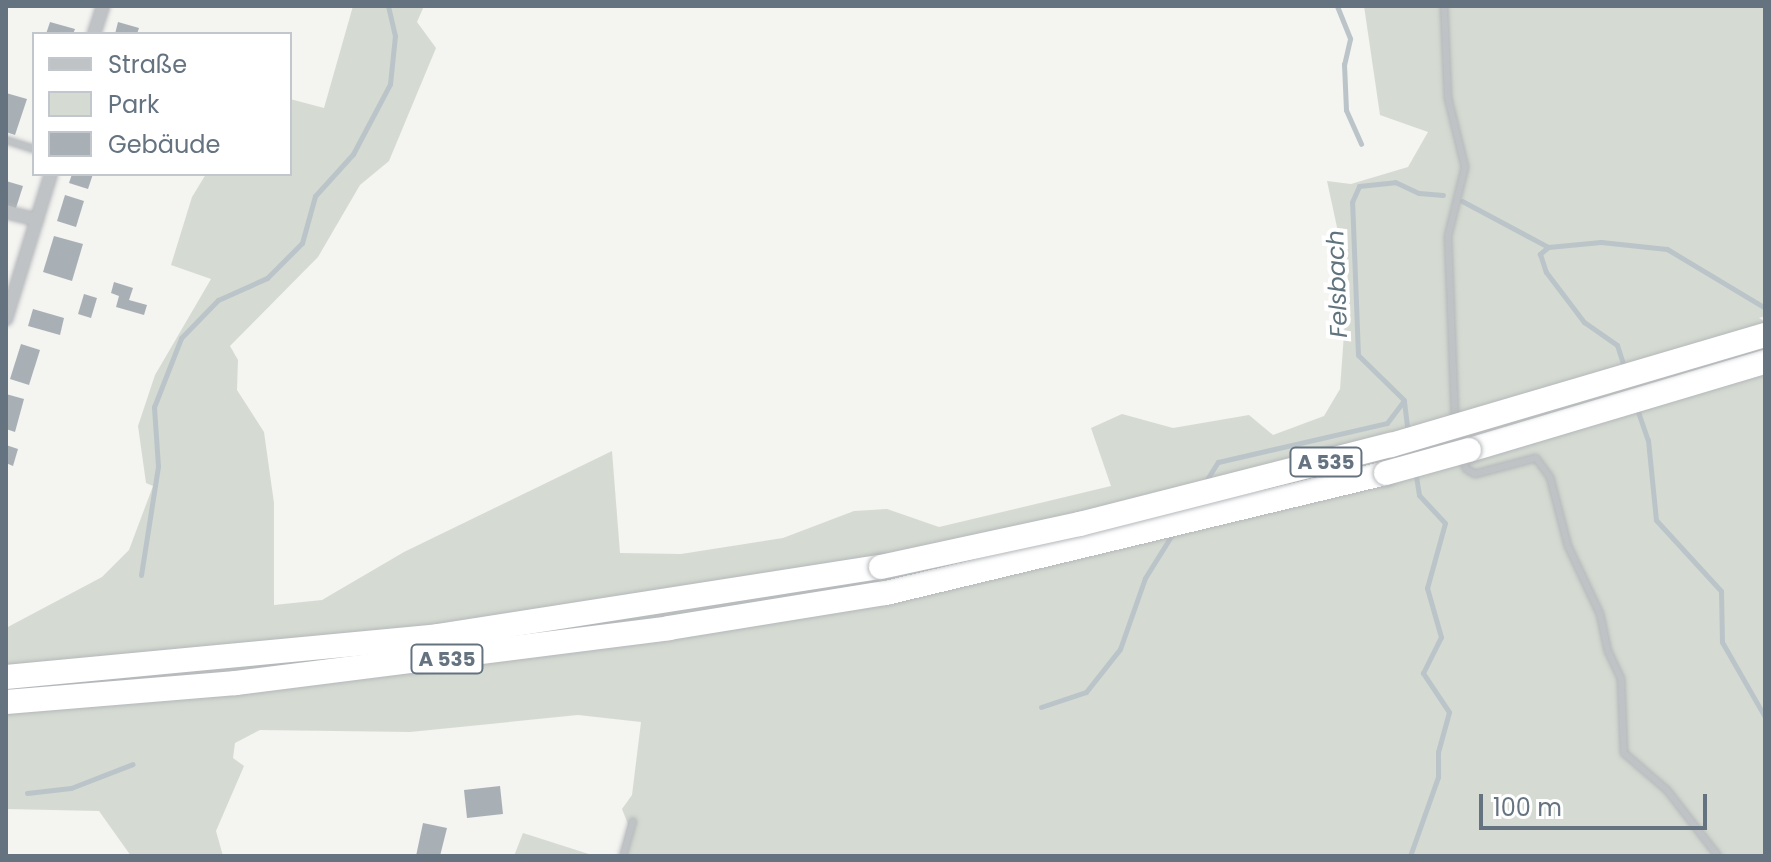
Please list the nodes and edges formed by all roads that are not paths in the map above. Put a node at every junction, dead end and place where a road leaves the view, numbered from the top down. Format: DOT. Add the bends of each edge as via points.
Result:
graph roads {
  1 [pos="103,6"];
  2 [pos="1444,6"];
  3 [pos="95,32"];
  4 [pos="6,140"];
  5 [pos="32,148"];
  6 [pos="50,176"];
  7 [pos="6,212"];
  8 [pos="37,220"];
  9 [pos="6,319"];
  10 [pos="1765,335"];
  11 [pos="1765,362"];
  12 [pos="6,677"];
  13 [pos="6,702"];
  14 [pos="633,821"];
  15 [pos="623,856"];
  16 [pos="1718,856"];
  1 -- 3 [label="street"];
  2 -- 16 [label="lane" via="1448,98 1465,167 1448,236 1452,409 1466,469 1475,474 1536,458 1550,477 1568,546 1600,614 1621,679 1624,753 1667,790"];
  4 -- 5 [label="lane"];
  6 -- 8 [label="street"];
  7 -- 8 [label="street"];
  8 -- 9 [label="street"];
  10 -- 12 [label="highway, A 535, bridge" via="1391,445 1080,524 881,567 438,636"];
  11 -- 13 [label="highway, A 535, bridge" via="1386,473 886,593 439,660"];
  14 -- 15 [label="lane"];
}
